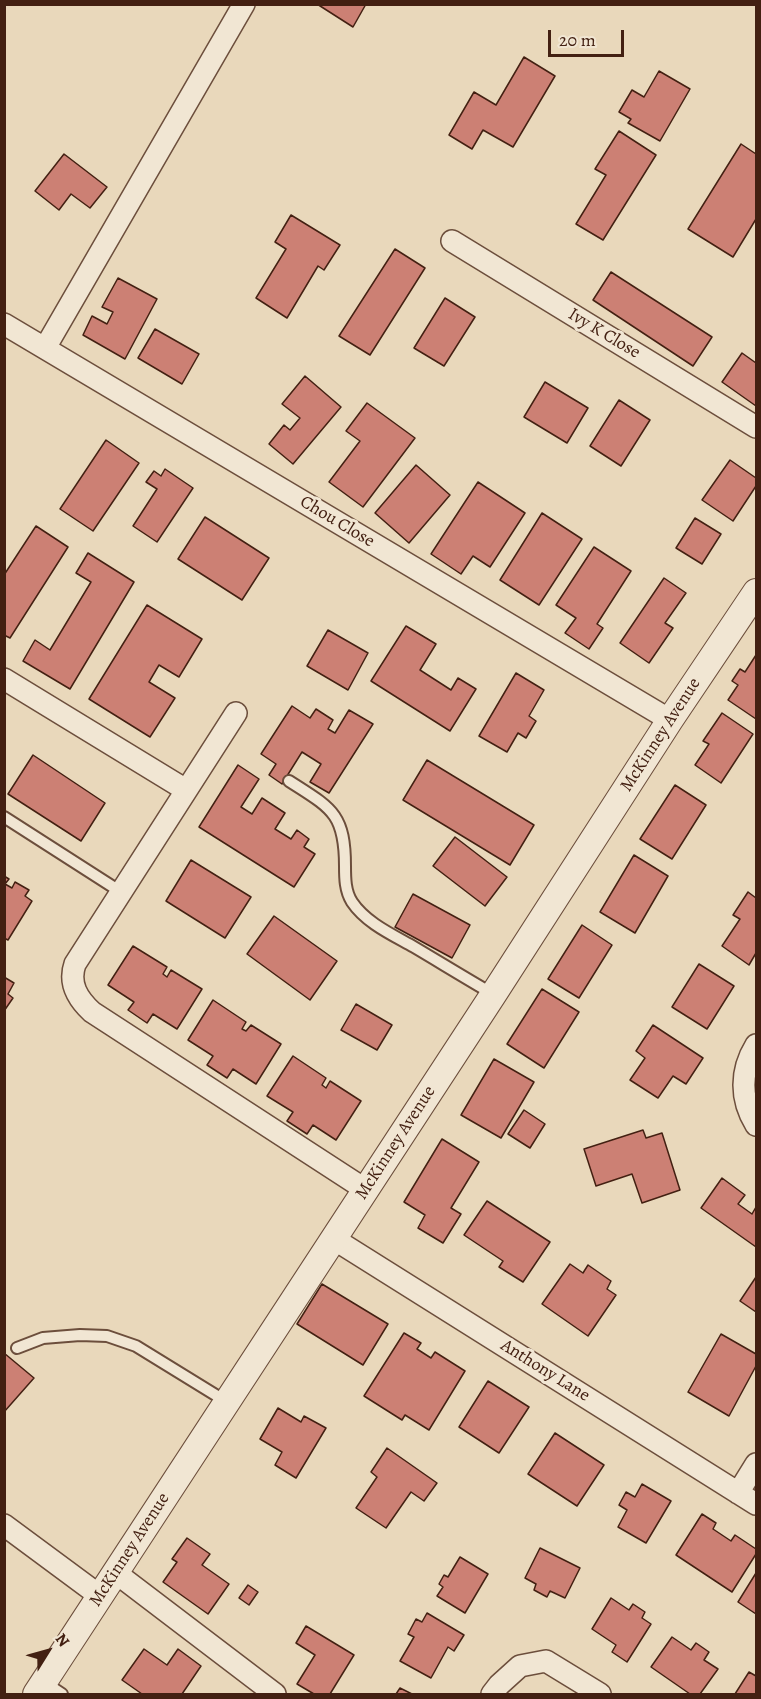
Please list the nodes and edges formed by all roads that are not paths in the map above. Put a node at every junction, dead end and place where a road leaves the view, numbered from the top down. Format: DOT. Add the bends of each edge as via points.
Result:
graph roads {
  1 [pos="244,4"];
  2 [pos="452,241"];
  3 [pos="4,324"];
  4 [pos="45,348"];
  5 [pos="756,427"];
  6 [pos="756,592"];
  7 [pos="4,679"];
  8 [pos="236,713"];
  9 [pos="670,720"];
  10 [pos="289,781"];
  11 [pos="186,790"];
  12 [pos="4,817"];
  13 [pos="121,892"];
  14 [pos="494,994"];
  15 [pos="756,1045"];
  16 [pos="756,1125"];
  17 [pos="366,1190"];
  18 [pos="334,1239"];
  19 [pos="17,1348"];
  20 [pos="227,1402"];
  21 [pos="756,1464"];
  22 [pos="738,1492"];
  23 [pos="756,1504"];
  24 [pos="4,1525"];
  25 [pos="116,1573"];
  26 [pos="100,1596"];
  27 [pos="47,1690"];
  28 [pos="276,1695"];
  29 [pos="492,1695"];
  30 [pos="600,1695"];
  1 -- 4 [label="street"];
  2 -- 5 [label="street, Ivy K Close"];
  3 -- 4 [label="street, Chou Close"];
  4 -- 9 [label="street, Chou Close"];
  6 -- 9 [label="street, McKinney Avenue"];
  7 -- 11 [label="street"];
  8 -- 11 [label="street"];
  9 -- 14 [label="street, McKinney Avenue"];
  10 -- 14 [label="lane" via="328,808 342,828 345,878 353,903 378,926"];
  11 -- 13 [label="street"];
  12 -- 13 [label="lane"];
  13 -- 17 [label="street" via="72,972 75,990 84,1005"];
  14 -- 17 [label="street, McKinney Avenue"];
  15 -- 16 [label="street" via="744,1074 744,1089"];
  17 -- 18 [label="street, McKinney Avenue"];
  18 -- 20 [label="street, McKinney Avenue"];
  18 -- 22 [label="street, Anthony Lane"];
  19 -- 20 [label="lane" via="43,1338 107,1336 136,1346"];
  20 -- 25 [label="street, McKinney Avenue"];
  21 -- 22 [label="street"];
  22 -- 23 [label="street, Anthony Lane"];
  24 -- 26 [label="street"];
  25 -- 26 [label="street, McKinney Avenue"];
  25 -- 28 [label="street"];
  26 -- 27 [label="street, McKinney Avenue"];
  29 -- 30 [label="street" via="520,1666 546,1661"];
}
